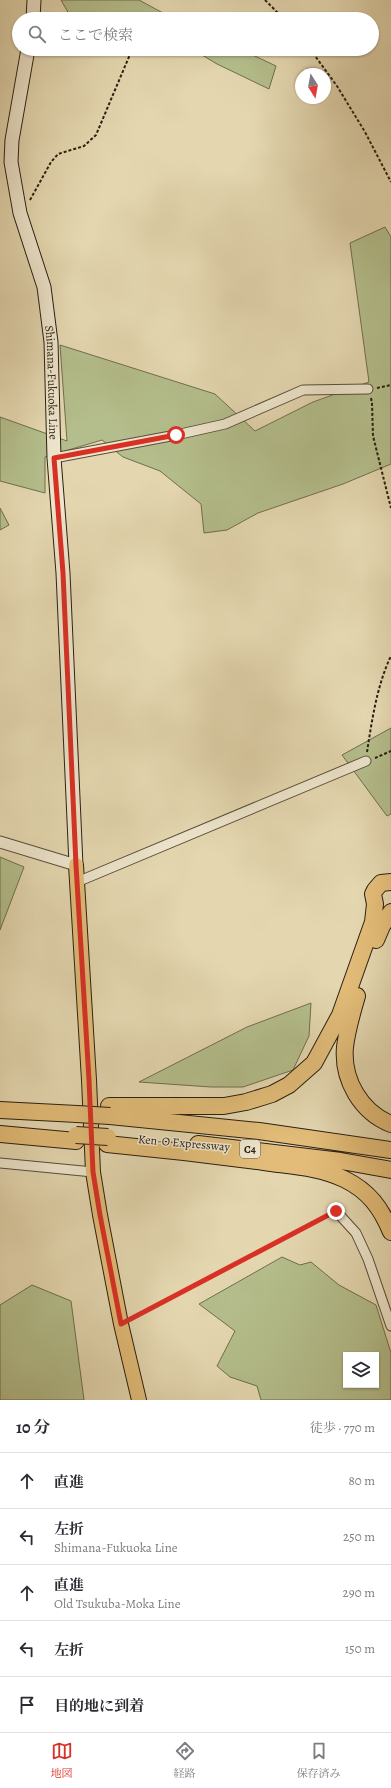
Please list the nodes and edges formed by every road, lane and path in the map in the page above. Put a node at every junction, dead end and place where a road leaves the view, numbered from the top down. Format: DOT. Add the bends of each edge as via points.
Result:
graph roads {
  1 [pos="34,0"];
  2 [pos="265,0"];
  3 [pos="33,12"];
  4 [pos="277,12"];
  5 [pos="27,56"];
  6 [pos="129,56"];
  7 [pos="315,56"];
  8 [pos="391,182"];
  9 [pos="20,213"];
  10 [pos="391,384"];
  11 [pos="368,389"];
  12 [pos="54,458"];
  13 [pos="391,508"];
  14 [pos="391,656"];
  15 [pos="391,751"];
  16 [pos="366,761"];
  17 [pos="0,842"];
  18 [pos="76,865"];
  19 [pos="77,882"];
  20 [pos="391,882"];
  21 [pos="391,912"];
  22 [pos="2,1110"];
  23 [pos="109,1111"];
  24 [pos="391,1124"];
  25 [pos="0,1133"];
  26 [pos="108,1140"];
  27 [pos="391,1150"];
  28 [pos="0,1163"];
  29 [pos="391,1170"];
  30 [pos="93,1172"];
  31 [pos="336,1211"];
  32 [pos="391,1232"];
  33 [pos="121,1324"];
  34 [pos="391,1326"];
  35 [pos="139,1400"];
  1 -- 3 [label="main road"];
  2 -- 4 [label="path"];
  5 -- 9 [label="main road, Shimana-Fukuoka Line" via="12,140 12,174"];
  6 -- 9 [label="path" via="96,135 84,146 58,154"];
  7 -- 8 [label="path" via="365,132"];
  9 -- 12 [label="main road, Shimana-Fukuoka Line" via="44,287 48,313"];
  10 -- 11 [label="path"];
  11 -- 12 [label="street" via="303,390 225,424"];
  11 -- 13 [label="path" via="372,403 373,436"];
  12 -- 18 [label="main road, Shimana-Fukuoka Line" via="63,573"];
  14 -- 16 [label="path" via="385,668 372,722"];
  15 -- 16 [label="path"];
  16 -- 19 [label="street"];
  17 -- 18 [label="street"];
  18 -- 19 [label="main road"];
  19 -- 30 [label="main road"];
  20 -- 23 [label="highway" via="381,883 374,890 373,922 340,1015 314,1063 289,1086 246,1102 224,1106"];
  21 -- 24 [label="highway" via="382,926 358,992 345,1048 345,1065 357,1096 368,1110"];
  22 -- 23 [label="highway, Ken-O Expressway / C4, bridge"];
  23 -- 27 [label="highway, Ken-O Expressway / C4"];
  25 -- 26 [label="highway, Ken-O Expressway / C4, bridge"];
  26 -- 29 [label="highway, Ken-O Expressway / C4" via="222,1146"];
  26 -- 32 [label="highway" via="322,1170 367,1194 383,1214"];
  28 -- 30 [label="street"];
  30 -- 33 [label="main road"];
  31 -- 33 [label="path"];
  31 -- 34 [label="street" via="356,1233 368,1258"];
  33 -- 35 [label="main road"];
}
